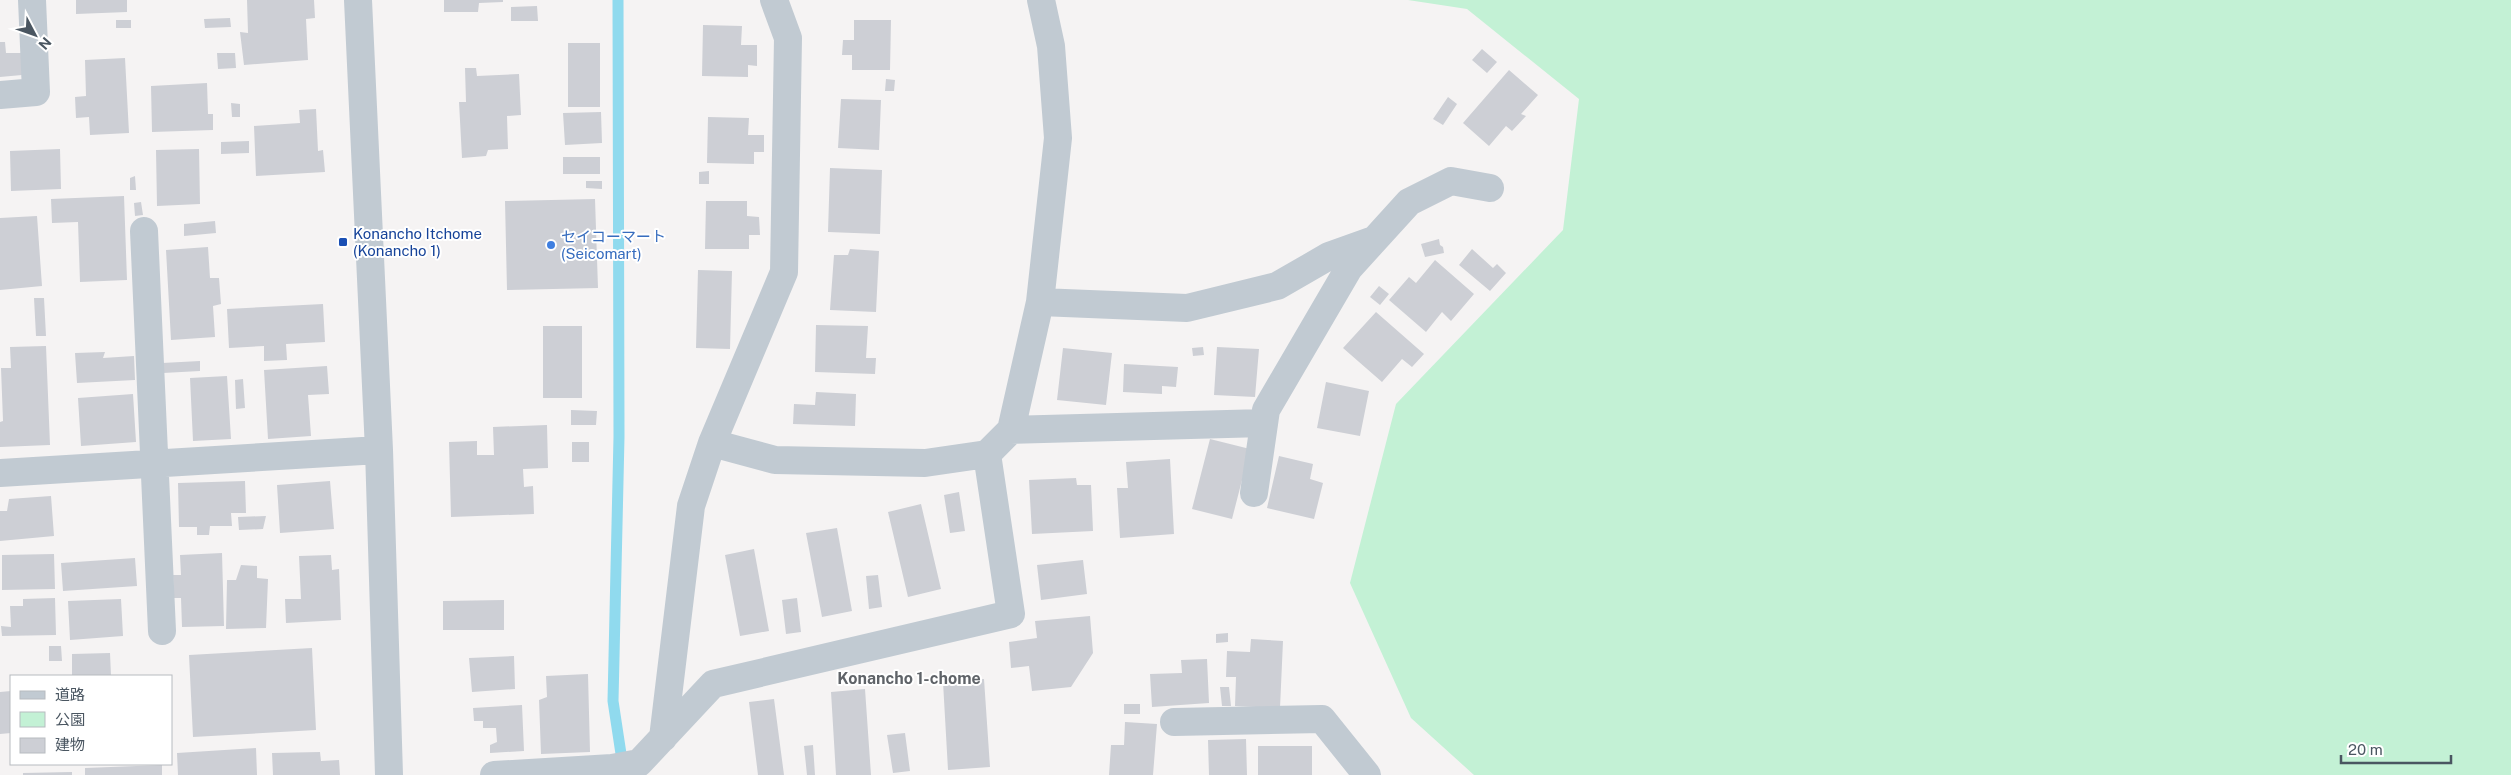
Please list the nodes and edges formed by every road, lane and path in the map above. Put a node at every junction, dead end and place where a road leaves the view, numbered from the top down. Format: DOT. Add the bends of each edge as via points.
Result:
graph roads {
  1 [pos="32,0"];
  2 [pos="358,0"];
  3 [pos="774,0"];
  4 [pos="1041,0"];
  5 [pos="0,95"];
  6 [pos="1490,188"];
  7 [pos="144,231"];
  8 [pos="1375,240"];
  9 [pos="1040,302"];
  10 [pos="1264,423"];
  11 [pos="1011,430"];
  12 [pos="712,443"];
  13 [pos="379,450"];
  14 [pos="987,454"];
  15 [pos="154,462"];
  16 [pos="0,473"];
  17 [pos="1254,493"];
  18 [pos="162,631"];
  19 [pos="1174,722"];
  20 [pos="663,738"];
  21 [pos="389,775"];
  22 [pos="494,775"];
  23 [pos="1367,775"];
  1 -- 5 [label="street" via="36,92"];
  2 -- 13 [label="street"];
  3 -- 12 [label="street" via="788,38 784,272"];
  4 -- 9 [label="street" via="1051,46 1058,138"];
  6 -- 8 [label="street" via="1451,181 1409,202"];
  7 -- 15 [label="street"];
  8 -- 9 [label="street" via="1330,256 1277,286 1187,308"];
  8 -- 10 [label="street" via="1349,268 1266,410"];
  9 -- 11 [label="street"];
  10 -- 11 [label="street"];
  10 -- 17 [label="street"];
  11 -- 14 [label="street"];
  12 -- 14 [label="street" via="775,460 925,463"];
  12 -- 20 [label="street" via="691,506"];
  13 -- 15 [label="street"];
  13 -- 21 [label="street"];
  14 -- 20 [label="street" via="1011,614 713,684"];
  15 -- 16 [label="street"];
  15 -- 18 [label="street"];
  19 -- 23 [label="street" via="1322,719"];
  20 -- 22 [label="street" via="639,764"];
}
